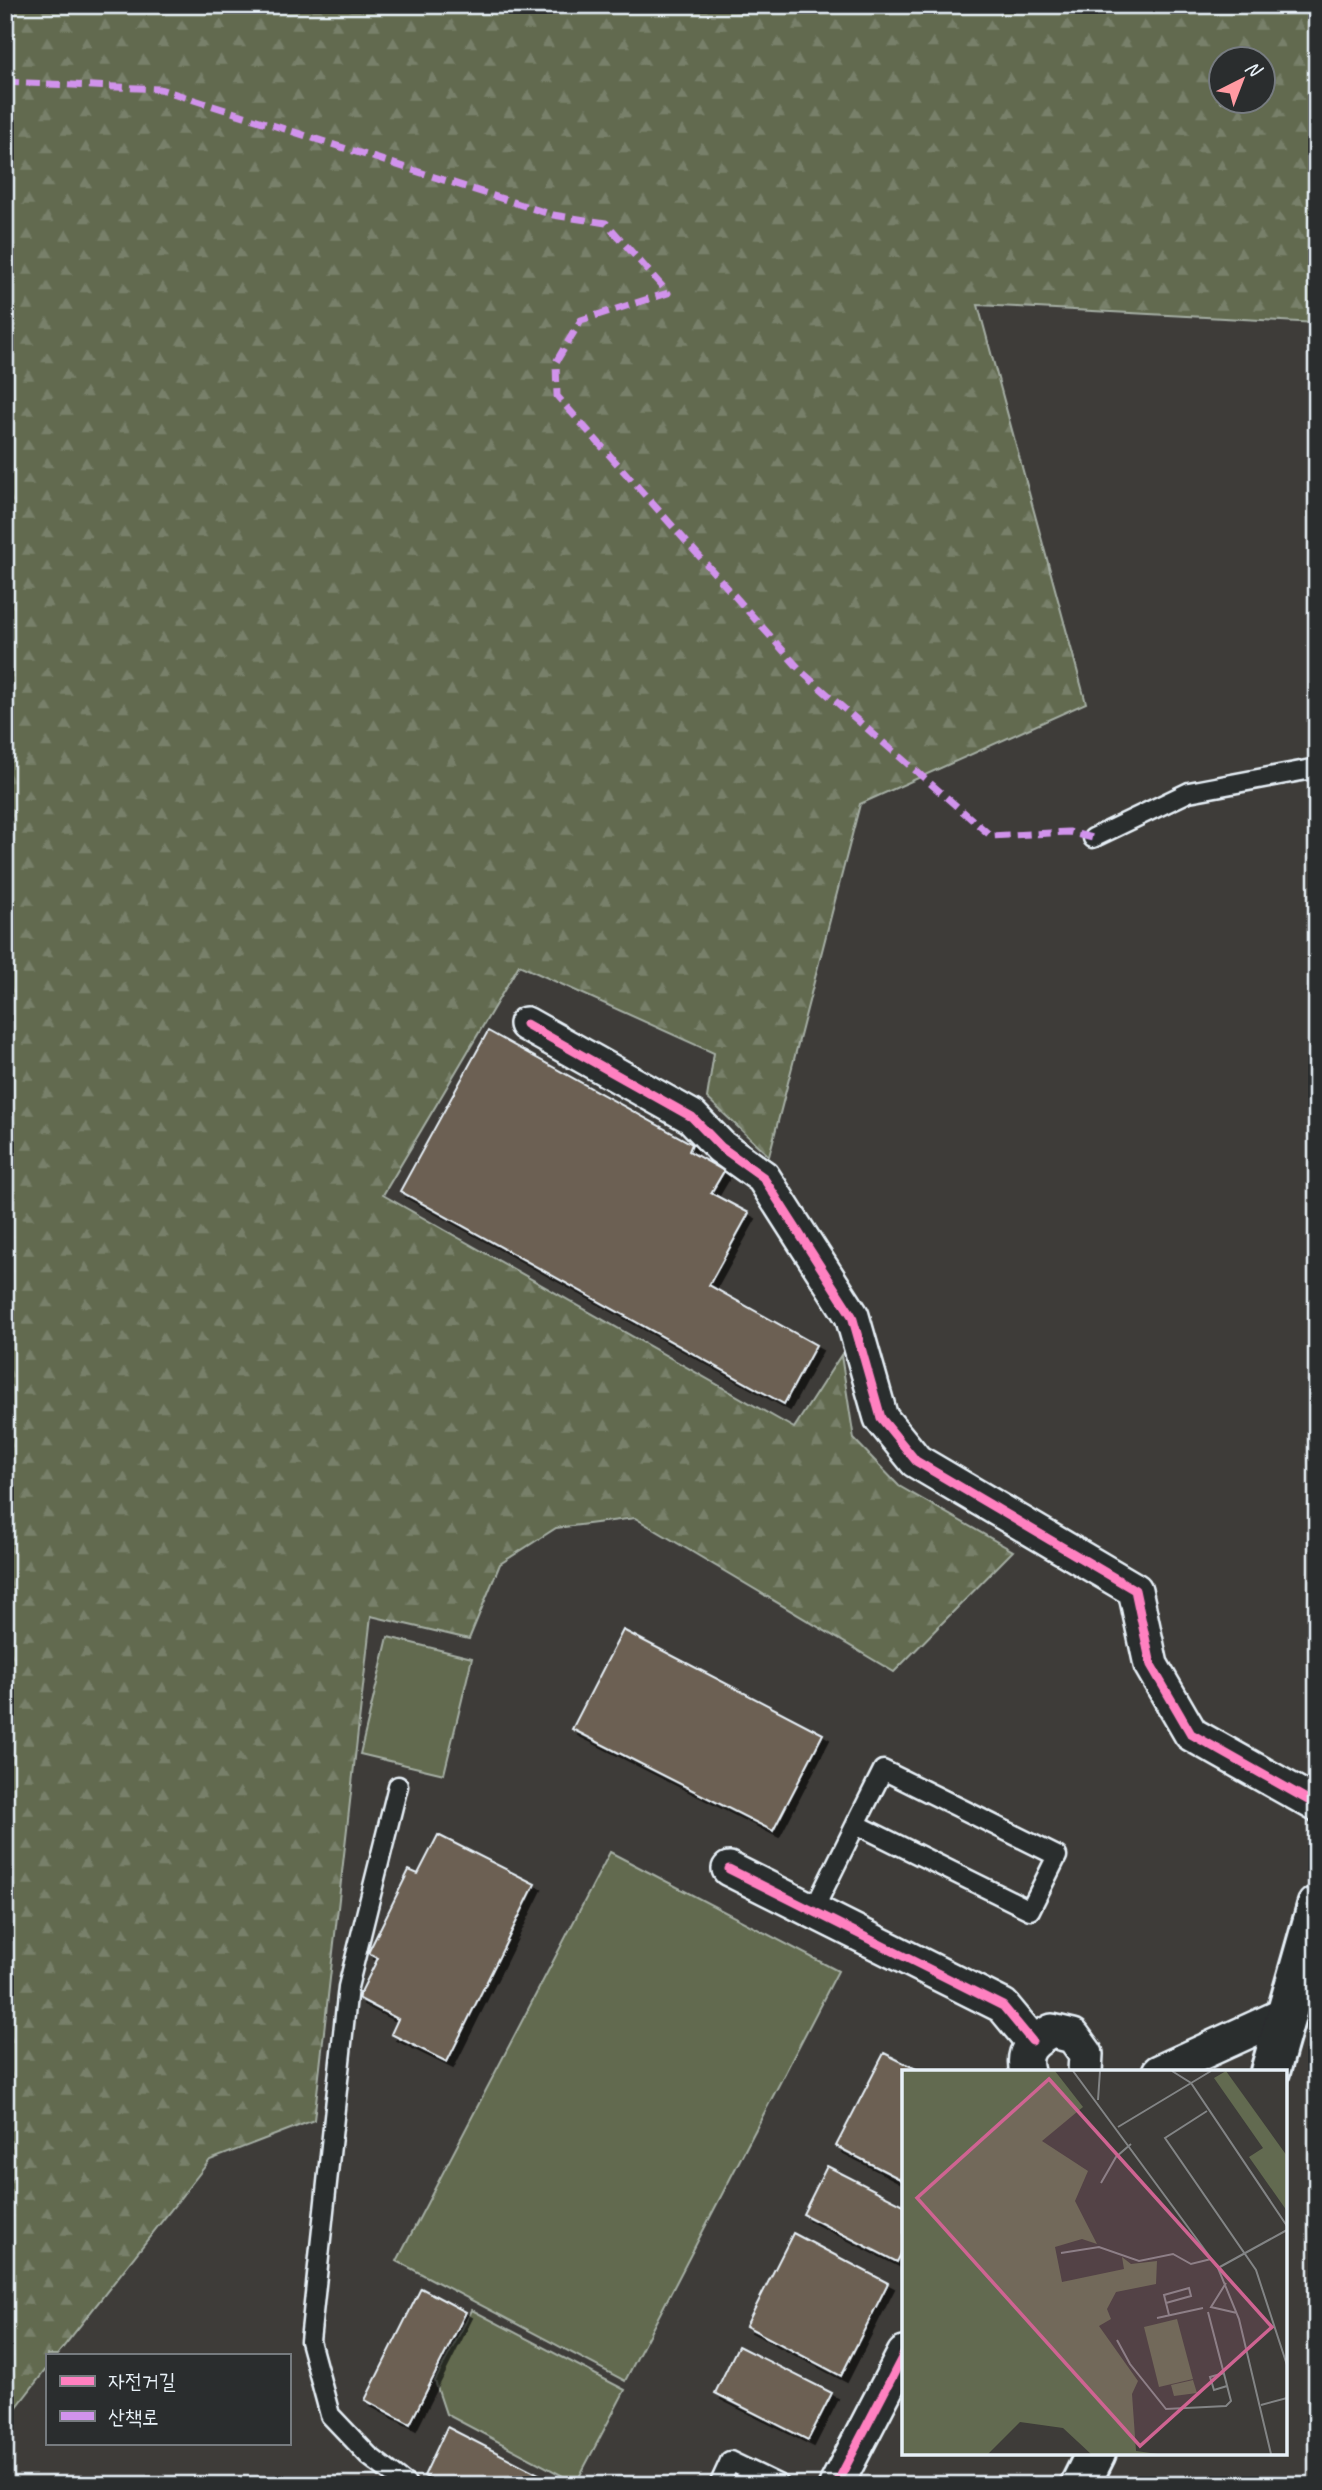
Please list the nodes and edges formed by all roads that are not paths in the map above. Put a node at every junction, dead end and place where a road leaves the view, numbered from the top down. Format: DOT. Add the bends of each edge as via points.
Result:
graph roads {
  1 [pos="1317,768"];
  2 [pos="1093,838"];
  3 [pos="526,1024"];
  4 [pos="398,1786"];
  5 [pos="1317,1805"];
  6 [pos="856,1824"];
  7 [pos="729,1869"];
  8 [pos="1317,1906"];
  9 [pos="813,1911"];
  10 [pos="1286,2014"];
  11 [pos="1030,2057"];
  12 [pos="1085,2070"];
  13 [pos="1163,2070"];
  14 [pos="1271,2070"];
  15 [pos="902,2358"];
  16 [pos="1095,2455"];
  17 [pos="407,2485"];
  18 [pos="719,2485"];
  19 [pos="780,2485"];
  20 [pos="836,2485"];
  21 [pos="1080,2485"];
  1 -- 2 [label="lane" via="1189,792"];
  3 -- 5 [label="street" via="692,1117 720,1147 764,1177 852,1317 881,1418 916,1461 1135,1590 1151,1665 1191,1734"];
  4 -- 17 [label="lane" via="348,1987 310,2342 330,2415 369,2456"];
  6 -- 6 [label="lane" via="1030,1910 1057,1856 883,1770"];
  6 -- 9 [label="lane"];
  7 -- 9 [label="street"];
  8 -- 10 [label="main road"];
  9 -- 11 [label="street" via="1003,2006"];
  10 -- 13 [label="street"];
  10 -- 14 [label="main road"];
  11 -- 12 [label="street" via="1052,2031 1073,2036 1086,2054"];
  15 -- 20 [label="street"];
  16 -- 21 [label="main road"];
  18 -- 19 [label="lane" via="730,2461"];
}
